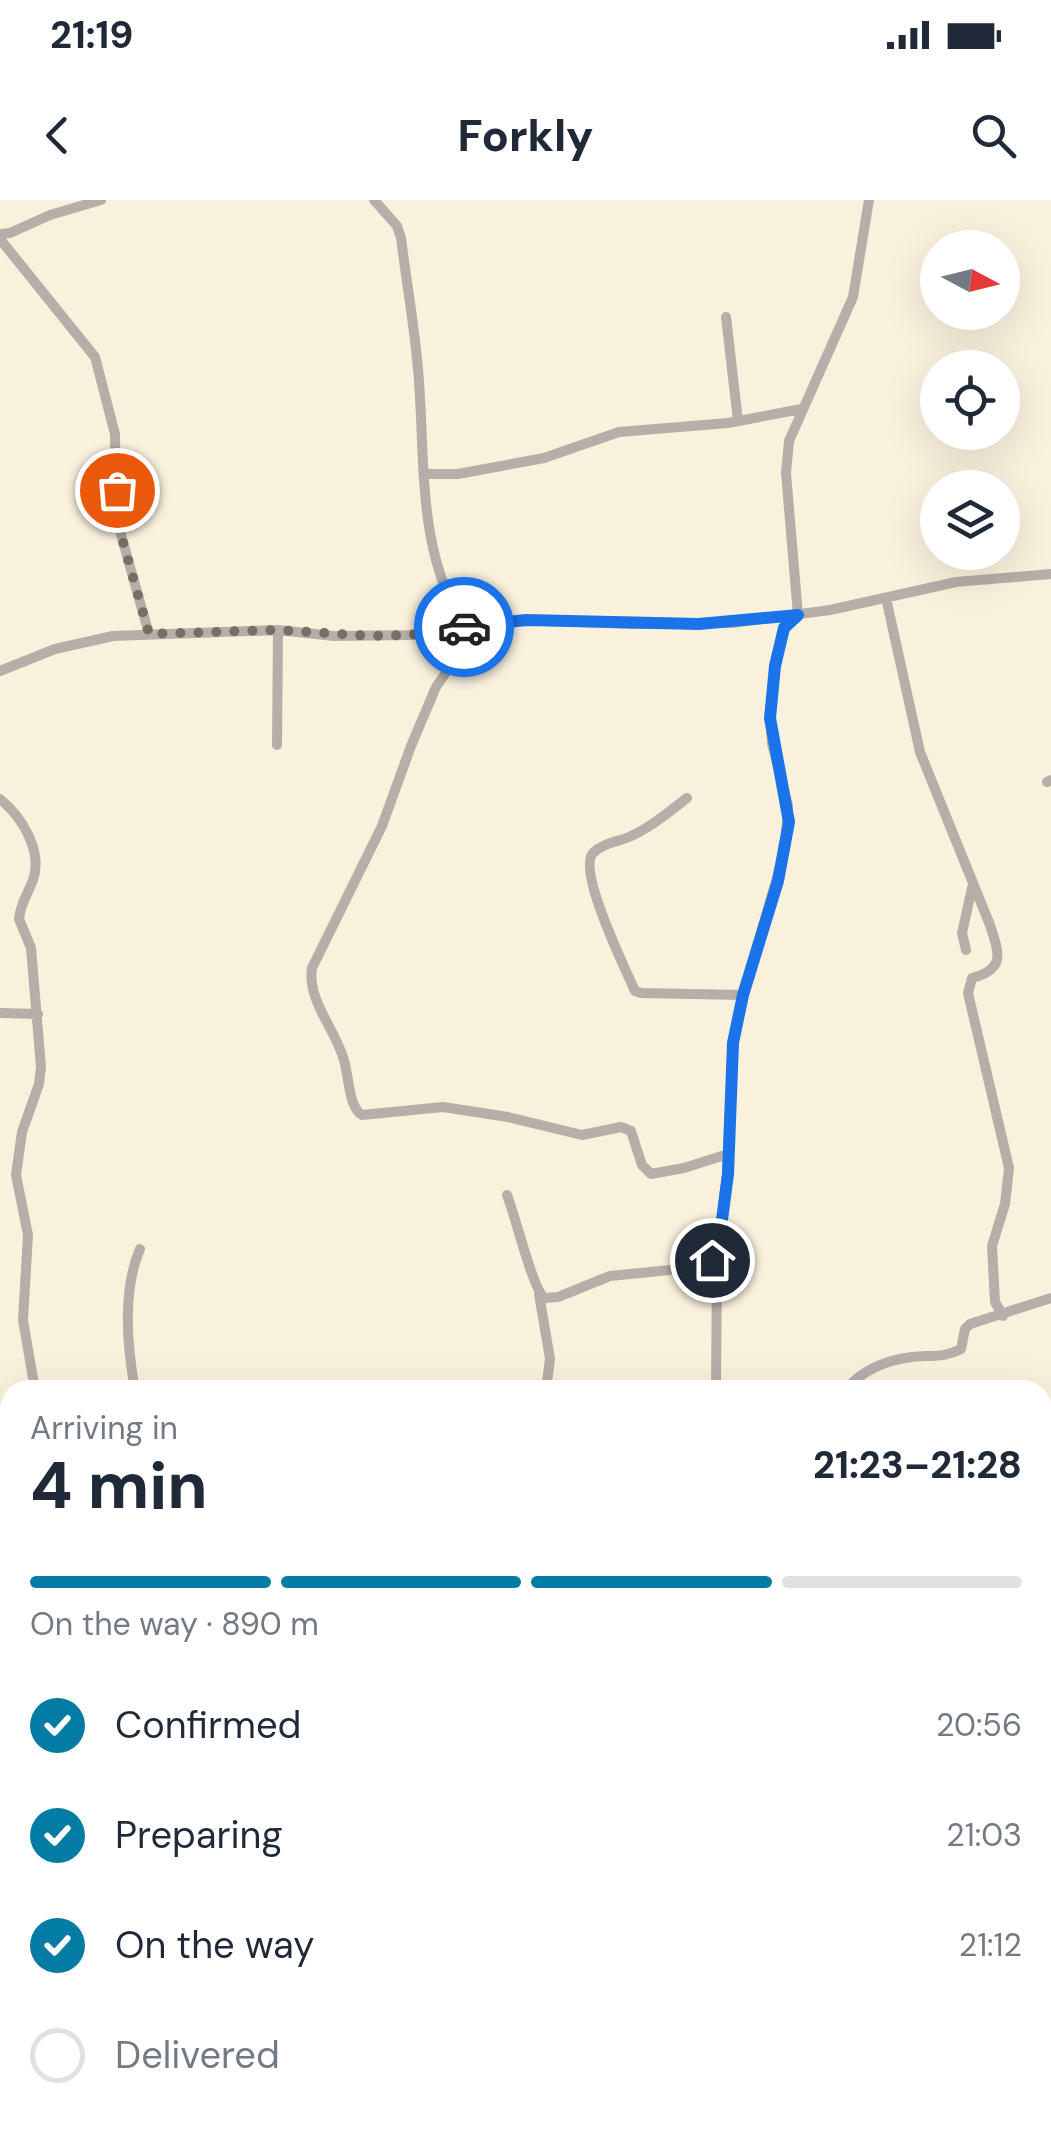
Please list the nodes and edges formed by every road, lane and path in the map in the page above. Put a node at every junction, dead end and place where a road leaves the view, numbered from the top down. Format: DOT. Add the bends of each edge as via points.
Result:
graph roads {
  1 [pos="101,200"];
  2 [pos="374,200"];
  3 [pos="869,200"];
  4 [pos="0,236"];
  5 [pos="726,317"];
  6 [pos="801,409"];
  7 [pos="781,414"];
  8 [pos="738,421"];
  9 [pos="792,430"];
  10 [pos="425,474"];
  11 [pos="1051,574"];
  12 [pos="886,598"];
  13 [pos="798,615"];
  14 [pos="466,627"];
  15 [pos="278,630"];
  16 [pos="149,634"];
  17 [pos="0,671"];
  18 [pos="277,745"];
  19 [pos="687,798"];
  20 [pos="0,799"];
  21 [pos="972,888"];
  22 [pos="966,950"];
  23 [pos="743,995"];
  24 [pos="0,1012"];
  25 [pos="38,1014"];
  26 [pos="728,1154"];
  27 [pos="507,1196"];
  28 [pos="140,1249"];
  29 [pos="717,1258"];
  30 [pos="539,1294"];
  31 [pos="1051,1298"];
  32 [pos="1003,1316"];
  33 [pos="33,1380"];
  34 [pos="134,1380"];
  35 [pos="547,1380"];
  36 [pos="716,1380"];
  37 [pos="855,1380"];
  1 -- 4 [label="street"];
  2 -- 10 [label="street" via="400,238 418,360"];
  3 -- 6 [label="street" via="853,298"];
  4 -- 16 [label="street" via="95,357 116,434 116,517"];
  5 -- 8 [label="street"];
  6 -- 7 [label="street"];
  6 -- 9 [label="street"];
  7 -- 8 [label="street"];
  7 -- 9 [label="street"];
  8 -- 10 [label="street" via="619,432 544,458"];
  9 -- 13 [label="street" via="786,473"];
  10 -- 14 [label="street" via="438,562"];
  11 -- 12 [label="street" via="956,582"];
  12 -- 13 [label="street"];
  12 -- 21 [label="street" via="920,752"];
  13 -- 14 [label="street" via="699,624 526,620"];
  13 -- 23 [label="street" via="784,628 770,718 788,805 785,850"];
  14 -- 15 [label="street" via="370,636"];
  14 -- 26 [label="street" via="410,746 382,826 312,968 311,987 338,1042 356,1112 470,1110 582,1135 621,1126 631,1131 642,1166 652,1174"];
  15 -- 16 [label="street"];
  15 -- 18 [label="street"];
  16 -- 17 [label="street" via="55,649"];
  19 -- 23 [label="street" via="592,854 594,887 635,990"];
  20 -- 25 [label="street" via="24,826 35,860 19,919 31,948"];
  21 -- 22 [label="street" via="962,933"];
  21 -- 32 [label="street" via="997,952 995,968 972,978 968,993 1009,1168 992,1246 995,1302"];
  23 -- 26 [label="street" via="733,1043"];
  24 -- 25 [label="street"];
  25 -- 33 [label="street" via="39,1084 16,1174 28,1235 23,1320"];
  26 -- 29 [label="street"];
  27 -- 30 [label="street"];
  28 -- 34 [label="street" via="131,1270 129,1309"];
  29 -- 30 [label="street" via="610,1276 558,1298"];
  29 -- 36 [label="street"];
  30 -- 35 [label="street"];
  31 -- 32 [label="street"];
  32 -- 37 [label="street" via="970,1324 955,1352 909,1358"];
}
